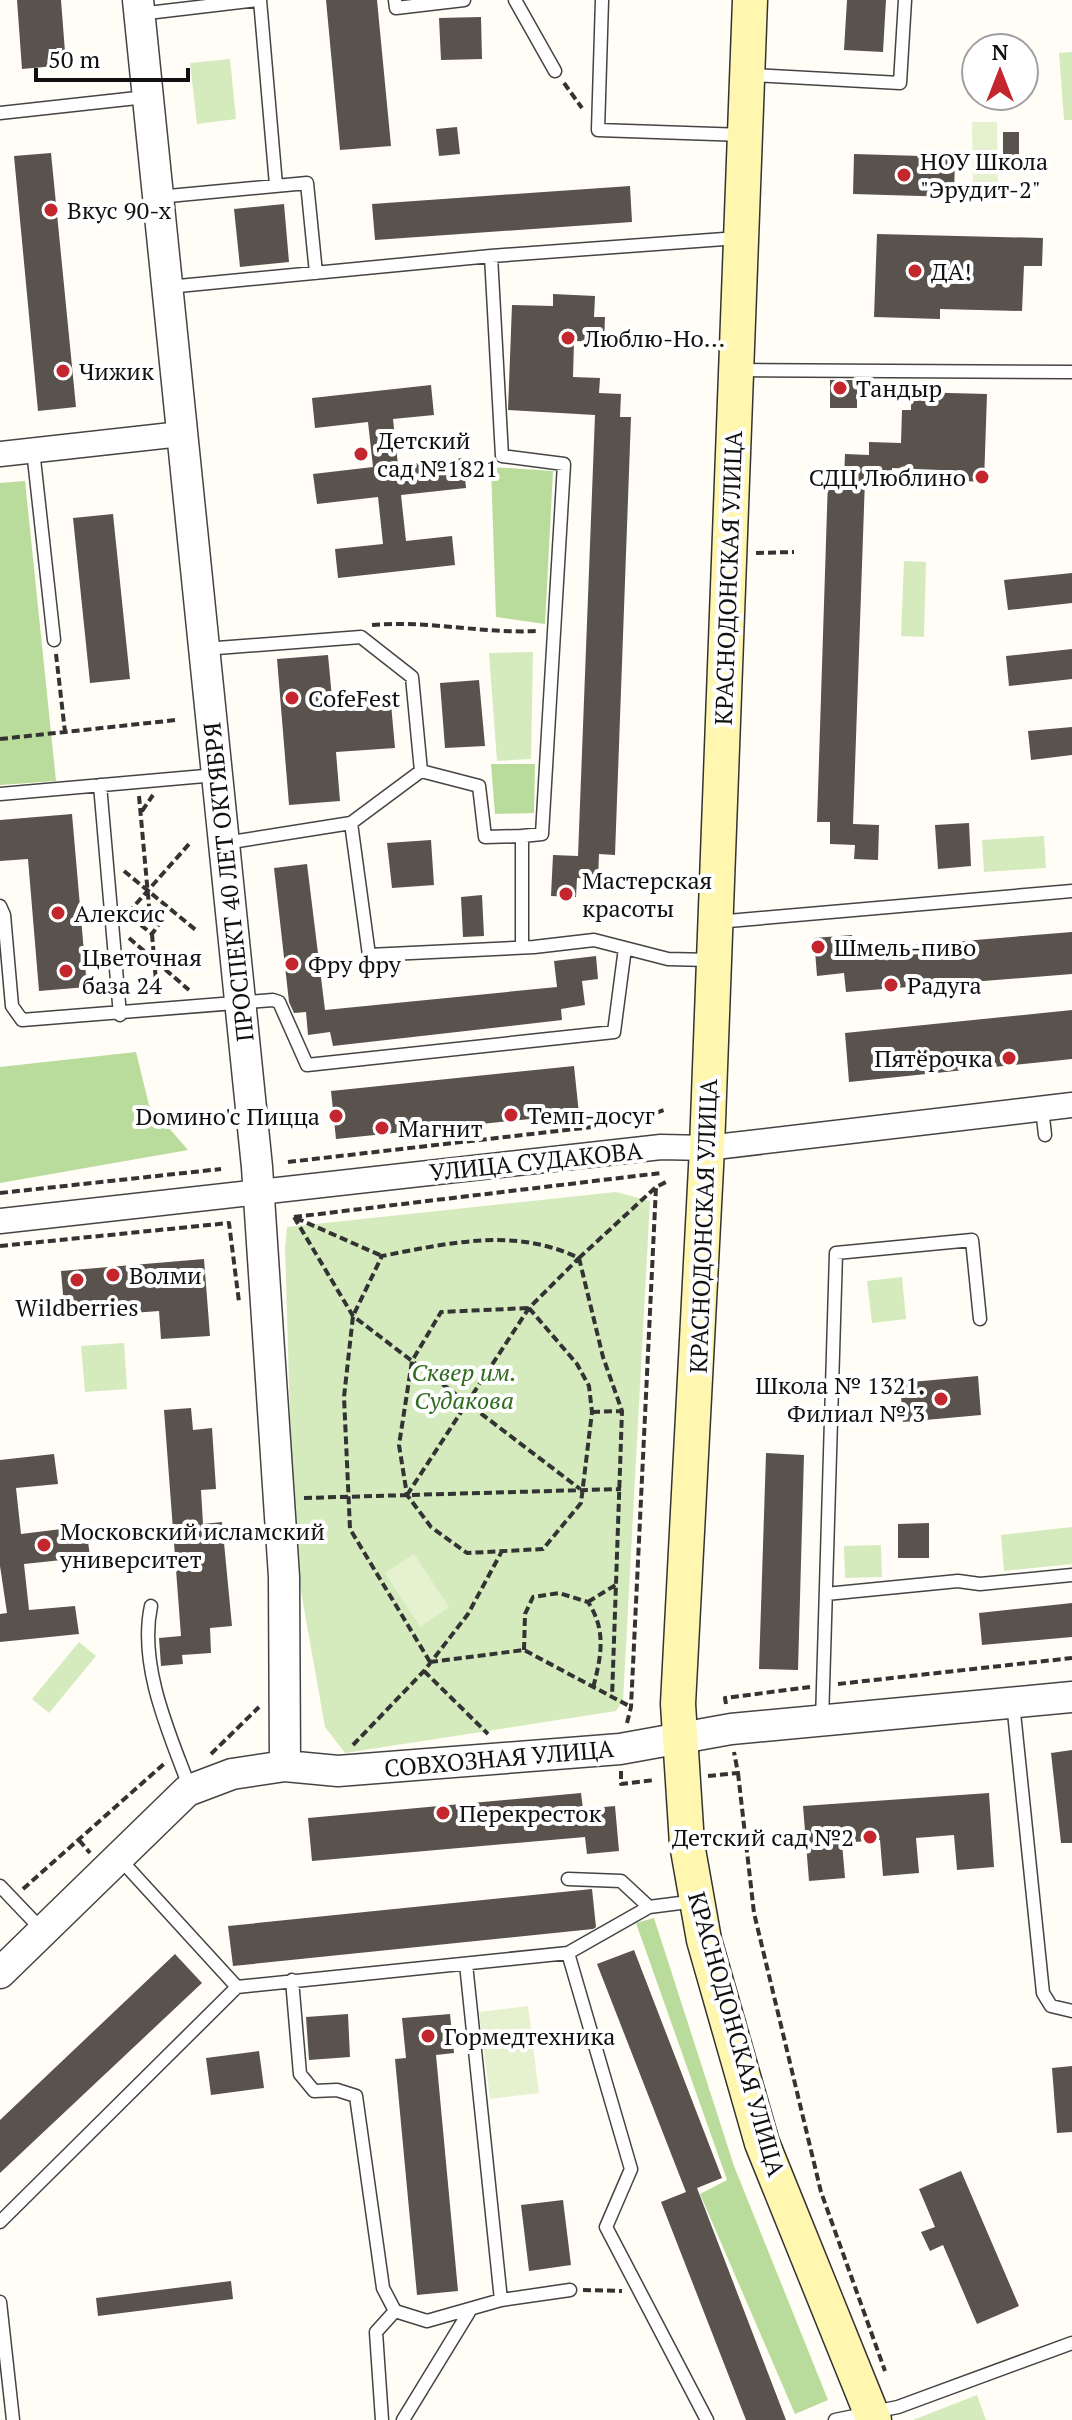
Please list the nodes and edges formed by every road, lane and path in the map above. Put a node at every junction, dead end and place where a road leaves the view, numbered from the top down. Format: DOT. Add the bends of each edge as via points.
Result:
graph roads {
  1 [pos="259,0"];
  2 [pos="395,0"];
  3 [pos="464,0"];
  4 [pos="515,0"];
  5 [pos="602,0"];
  6 [pos="750,0"];
  7 [pos="905,0"];
  8 [pos="138,7"];
  9 [pos="555,71"];
  10 [pos="747,75"];
  11 [pos="146,97"];
  12 [pos="0,113"];
  13 [pos="598,130"];
  14 [pos="745,135"];
  15 [pos="276,185"];
  16 [pos="156,197"];
  17 [pos="741,238"];
  18 [pos="491,256"];
  19 [pos="316,273"];
  20 [pos="166,288"];
  21 [pos="736,369"];
  22 [pos="1072,372"];
  23 [pos="181,434"];
  24 [pos="33,450"];
  25 [pos="0,454"];
  26 [pos="794,552"];
  27 [pos="756,567"];
  28 [pos="554,630"];
  29 [pos="514,632"];
  30 [pos="54,640"];
  31 [pos="204,649"];
  32 [pos="176,720"];
  33 [pos="65,732"];
  34 [pos="0,739"];
  35 [pos="421,771"];
  36 [pos="218,775"];
  37 [pos="137,782"];
  38 [pos="100,785"];
  39 [pos="0,794"];
  40 [pos="351,823"];
  41 [pos="522,836"];
  42 [pos="225,843"];
  43 [pos="189,844"];
  44 [pos="106,857"];
  45 [pos="147,890"];
  46 [pos="1072,891"];
  47 [pos="0,906"];
  48 [pos="150,917"];
  49 [pos="714,922"];
  50 [pos="114,925"];
  51 [pos="197,931"];
  52 [pos="152,934"];
  53 [pos="522,947"];
  54 [pos="625,948"];
  55 [pos="154,960"];
  56 [pos="713,960"];
  57 [pos="194,994"];
  58 [pos="241,1004"];
  59 [pos="159,1011"];
  60 [pos="120,1015"];
  61 [pos="1072,1105"];
  62 [pos="1042,1108"];
  63 [pos="664,1110"];
  64 [pos="1045,1135"];
  65 [pos="707,1148"];
  66 [pos="288,1162"];
  67 [pos="221,1169"];
  68 [pos="661,1173"];
  69 [pos="666,1182"];
  70 [pos="656,1187"];
  71 [pos="0,1193"];
  72 [pos="258,1193"];
  73 [pos="294,1217"];
  74 [pos="0,1221"];
  75 [pos="0,1246"];
  76 [pos="382,1256"];
  77 [pos="579,1258"];
  78 [pos="529,1308"];
  79 [pos="240,1313"];
  80 [pos="353,1316"];
  81 [pos="980,1319"];
  82 [pos="412,1361"];
  83 [pos="467,1401"];
  84 [pos="622,1411"];
  85 [pos="592,1412"];
  86 [pos="621,1489"];
  87 [pos="581,1490"];
  88 [pos="407,1495"];
  89 [pos="347,1496"];
  90 [pos="305,1497"];
  91 [pos="502,1551"];
  92 [pos="1072,1575"];
  93 [pos="618,1583"];
  94 [pos="826,1594"];
  95 [pos="588,1602"];
  96 [pos="151,1606"];
  97 [pos="524,1650"];
  98 [pos="1072,1658"];
  99 [pos="430,1662"];
  100 [pos="424,1671"];
  101 [pos="823,1685"];
  102 [pos="593,1688"];
  103 [pos="1072,1697"];
  104 [pos="612,1698"];
  105 [pos="725,1698"];
  106 [pos="264,1699"];
  107 [pos="1013,1703"];
  108 [pos="822,1721"];
  109 [pos="493,1738"];
  110 [pos="680,1738"];
  111 [pos="176,1753"];
  112 [pos="345,1753"];
  113 [pos="285,1766"];
  114 [pos="738,1773"];
  115 [pos="186,1785"];
  116 [pos="119,1858"];
  117 [pos="568,1879"];
  118 [pos="0,1886"];
  119 [pos="12,1899"];
  120 [pos="696,1901"];
  121 [pos="649,1907"];
  122 [pos="43,1931"];
  123 [pos="568,1953"];
  124 [pos="466,1964"];
  125 [pos="0,1973"];
  126 [pos="292,1980"];
  127 [pos="237,1987"];
  128 [pos="1072,2011"];
  129 [pos="0,2222"];
  130 [pos="570,2290"];
  131 [pos="641,2291"];
  132 [pos="501,2300"];
  133 [pos="0,2302"];
  134 [pos="395,2311"];
  135 [pos="469,2312"];
  136 [pos="1072,2343"];
  137 [pos="881,2414"];
  138 [pos="13,2420"];
  139 [pos="382,2420"];
  140 [pos="403,2420"];
  141 [pos="707,2420"];
  142 [pos="835,2420"];
  1 -- 8 [label="lane"];
  1 -- 15 [label="lane"];
  2 -- 3 [label="lane" via="396,8"];
  4 -- 9 [label="lane"];
  5 -- 13 [label="lane"];
  6 -- 10 [label="main road, КРАСНОДОНСКАЯ УЛИЦА"];
  7 -- 10 [label="lane" via="900,83"];
  8 -- 11 [label="street, ПРОСПЕКТ 40 ЛЕТ ОКТЯБРЯ"];
  9 -- 13 [label="path"];
  10 -- 14 [label="main road, КРАСНОДОНСКАЯ УЛИЦА"];
  11 -- 12 [label="lane"];
  11 -- 16 [label="street, ПРОСПЕКТ 40 ЛЕТ ОКТЯБРЯ"];
  13 -- 14 [label="lane"];
  14 -- 17 [label="main road, КРАСНОДОНСКАЯ УЛИЦА"];
  15 -- 16 [label="lane"];
  15 -- 19 [label="lane" via="307,183"];
  16 -- 20 [label="street, ПРОСПЕКТ 40 ЛЕТ ОКТЯБРЯ"];
  17 -- 18 [label="lane"];
  17 -- 21 [label="main road, КРАСНОДОНСКАЯ УЛИЦА"];
  18 -- 19 [label="lane"];
  18 -- 28 [label="lane" via="502,456 564,464"];
  19 -- 20 [label="lane"];
  20 -- 23 [label="street, ПРОСПЕКТ 40 ЛЕТ ОКТЯБРЯ"];
  21 -- 22 [label="lane"];
  21 -- 49 [label="main road, КРАСНОДОНСКАЯ УЛИЦА"];
  23 -- 24 [label="street"];
  23 -- 31 [label="street, ПРОСПЕКТ 40 ЛЕТ ОКТЯБРЯ"];
  24 -- 25 [label="street"];
  24 -- 30 [label="lane"];
  26 -- 27 [label="path" via="756,553"];
  28 -- 29 [label="path"];
  28 -- 41 [label="lane" via="542,834"];
  30 -- 33 [label="path"];
  31 -- 35 [label="lane" via="361,637 412,677"];
  31 -- 36 [label="street, ПРОСПЕКТ 40 ЛЕТ ОКТЯБРЯ"];
  32 -- 33 [label="path"];
  33 -- 34 [label="path"];
  35 -- 40 [label="lane"];
  35 -- 41 [label="lane" via="479,786 485,837"];
  36 -- 37 [label="lane"];
  36 -- 42 [label="street, ПРОСПЕКТ 40 ЛЕТ ОКТЯБРЯ"];
  37 -- 38 [label="lane"];
  37 -- 45 [label="path"];
  38 -- 39 [label="lane"];
  38 -- 44 [label="lane"];
  40 -- 42 [label="lane"];
  40 -- 53 [label="lane" via="369,955"];
  41 -- 53 [label="lane"];
  42 -- 58 [label="street, ПРОСПЕКТ 40 ЛЕТ ОКТЯБРЯ"];
  43 -- 45 [label="path"];
  44 -- 45 [label="path"];
  44 -- 50 [label="lane"];
  45 -- 48 [label="path"];
  45 -- 50 [label="path"];
  45 -- 51 [label="path"];
  46 -- 49 [label="lane"];
  47 -- 60 [label="lane" via="17,1017 31,1022"];
  48 -- 52 [label="path" via="159,924"];
  48 -- 52 [label="path" via="142,926"];
  49 -- 56 [label="main road, КРАСНОДОНСКАЯ УЛИЦА"];
  50 -- 55 [label="path"];
  50 -- 60 [label="lane"];
  52 -- 55 [label="path"];
  53 -- 54 [label="lane" via="594,940"];
  54 -- 56 [label="lane" via="668,959"];
  54 -- 58 [label="lane" via="614,1032 307,1065 279,1002"];
  55 -- 57 [label="path"];
  55 -- 59 [label="path"];
  56 -- 65 [label="main road, КРАСНОДОНСКАЯ УЛИЦА"];
  58 -- 59 [label="lane"];
  58 -- 72 [label="street, ПРОСПЕКТ 40 ЛЕТ ОКТЯБРЯ"];
  59 -- 60 [label="lane"];
  61 -- 62 [label="street, УЛИЦА СУДАКОВА"];
  62 -- 64 [label="lane"];
  62 -- 65 [label="street, УЛИЦА СУДАКОВА"];
  63 -- 66 [label="path" via="627,1123"];
  65 -- 72 [label="street, УЛИЦА СУДАКОВА" via="661,1147"];
  65 -- 110 [label="main road, КРАСНОДОНСКАЯ УЛИЦА"];
  67 -- 71 [label="path"];
  68 -- 73 [label="path"];
  69 -- 70 [label="path"];
  70 -- 77 [label="path"];
  70 -- 104 [label="path" via="631,1707"];
  72 -- 74 [label="street, УЛИЦА СУДАКОВА"];
  72 -- 113 [label="street, ПРОСПЕКТ 40 ЛЕТ ОКТЯБРЯ" via="284,1577"];
  73 -- 76 [label="path"];
  73 -- 80 [label="path"];
  75 -- 79 [label="path" via="229,1223"];
  76 -- 77 [label="path" via="467,1240 548,1243"];
  76 -- 80 [label="path"];
  77 -- 78 [label="path"];
  77 -- 84 [label="path"];
  78 -- 82 [label="path" via="441,1312"];
  78 -- 83 [label="path"];
  78 -- 85 [label="path" via="577,1364 589,1386"];
  80 -- 82 [label="path"];
  80 -- 89 [label="path" via="344,1397"];
  81 -- 94 [label="lane" via="972,1240 836,1253"];
  82 -- 83 [label="path"];
  82 -- 88 [label="path" via="399,1445"];
  83 -- 87 [label="path"];
  83 -- 88 [label="path"];
  84 -- 85 [label="path"];
  84 -- 86 [label="path"];
  85 -- 87 [label="path"];
  86 -- 87 [label="path"];
  86 -- 93 [label="path"];
  87 -- 88 [label="path"];
  87 -- 91 [label="path" via="581,1503 543,1549"];
  88 -- 89 [label="path"];
  88 -- 91 [label="path" via="431,1527 467,1553"];
  89 -- 90 [label="path"];
  89 -- 99 [label="path" via="350,1529"];
  91 -- 99 [label="path" via="468,1614"];
  92 -- 94 [label="lane"];
  93 -- 95 [label="path"];
  93 -- 104 [label="path"];
  94 -- 101 [label="lane"];
  95 -- 97 [label="path" via="559,1593 533,1597 525,1614"];
  95 -- 102 [label="path" via="599,1618 602,1652"];
  96 -- 111 [label="lane" via="146,1633"];
  97 -- 99 [label="path"];
  97 -- 102 [label="path"];
  98 -- 101 [label="path"];
  99 -- 100 [label="path"];
  100 -- 109 [label="path"];
  100 -- 112 [label="path"];
  101 -- 105 [label="path"];
  101 -- 108 [label="lane"];
  102 -- 104 [label="path"];
  103 -- 107 [label="street, СОВХОЗНАЯ УЛИЦА"];
  106 -- 115 [label="path"];
  107 -- 108 [label="street, СОВХОЗНАЯ УЛИЦА"];
  107 -- 128 [label="lane" via="1043,1993 1051,2006"];
  108 -- 110 [label="street, СОВХОЗНАЯ УЛИЦА"];
  110 -- 113 [label="street, СОВХОЗНАЯ УЛИЦА" via="620,1749 338,1771"];
  110 -- 120 [label="main road, КРАСНОДОНСКАЯ УЛИЦА"];
  111 -- 115 [label="lane"];
  111 -- 119 [label="path"];
  113 -- 115 [label="street, СОВХОЗНАЯ УЛИЦА"];
  114 -- 137 [label="path" via="754,1913"];
  115 -- 116 [label="street, СОВХОЗНАЯ УЛИЦА"];
  116 -- 122 [label="street, СОВХОЗНАЯ УЛИЦА"];
  116 -- 127 [label="lane"];
  117 -- 121 [label="lane" via="621,1881"];
  118 -- 119 [label="lane"];
  119 -- 122 [label="lane"];
  120 -- 121 [label="lane"];
  120 -- 137 [label="main road, КРАСНОДОНСКАЯ УЛИЦА" via="762,2143"];
  121 -- 123 [label="lane"];
  122 -- 125 [label="street, СОВХОЗНАЯ УЛИЦА"];
  123 -- 124 [label="lane"];
  123 -- 131 [label="lane" via="631,2169 606,2227"];
  124 -- 126 [label="lane"];
  124 -- 132 [label="lane"];
  126 -- 127 [label="lane"];
  126 -- 134 [label="lane" via="300,2074 314,2091 356,2096 383,2288"];
  127 -- 129 [label="lane"];
  130 -- 131 [label="path"];
  130 -- 132 [label="lane"];
  131 -- 141 [label="lane"];
  132 -- 135 [label="lane"];
  133 -- 138 [label="lane"];
  134 -- 135 [label="lane" via="427,2321"];
  134 -- 139 [label="lane" via="376,2332"];
  135 -- 140 [label="lane"];
  136 -- 137 [label="lane"];
  137 -- 142 [label="lane"];
}
